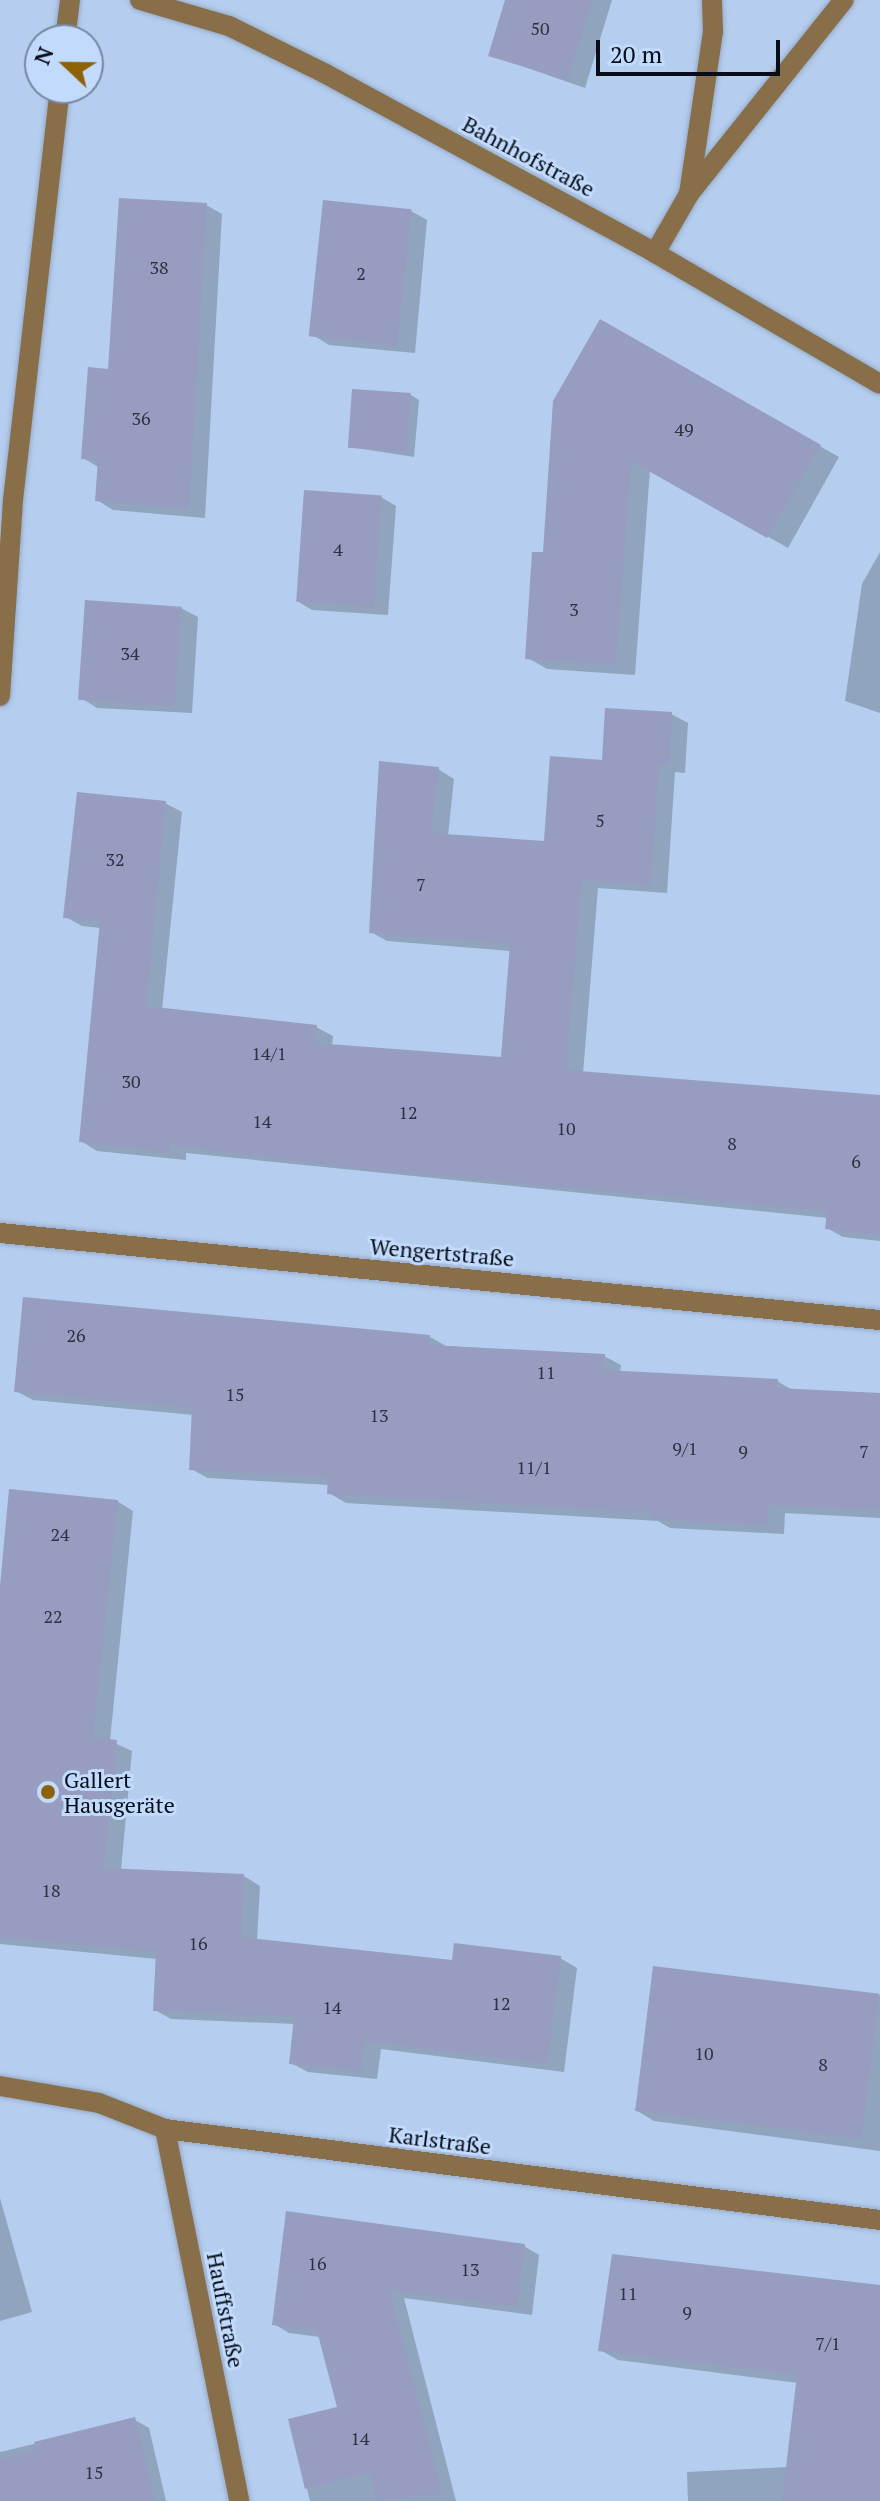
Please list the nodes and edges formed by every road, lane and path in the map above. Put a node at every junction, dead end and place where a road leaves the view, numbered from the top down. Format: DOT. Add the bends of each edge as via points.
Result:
graph roads {
  1 [pos="70,0"];
  2 [pos="140,0"];
  3 [pos="712,0"];
  4 [pos="844,0"];
  5 [pos="67,24"];
  6 [pos="58,104"];
  7 [pos="689,194"];
  8 [pos="655,253"];
  9 [pos="880,384"];
  10 [pos="6,499"];
  11 [pos="0,696"];
  12 [pos="0,1233"];
  13 [pos="880,1320"];
  14 [pos="0,2086"];
  15 [pos="165,2129"];
  16 [pos="880,2220"];
  17 [pos="239,2501"];
  1 -- 5 [label="street"];
  2 -- 8 [label="street, Bahnhofstraße" via="229,26"];
  3 -- 7 [label="street" via="713,31"];
  4 -- 7 [label="street"];
  6 -- 10 [label="street"];
  7 -- 8 [label="street"];
  8 -- 9 [label="street, Bahnhofstraße"];
  10 -- 11 [label="street"];
  12 -- 13 [label="street, Wengertstraße"];
  14 -- 15 [label="street, Karlstraße" via="99,2103"];
  15 -- 16 [label="street, Karlstraße"];
  15 -- 17 [label="street, Hauffstraße"];
}
